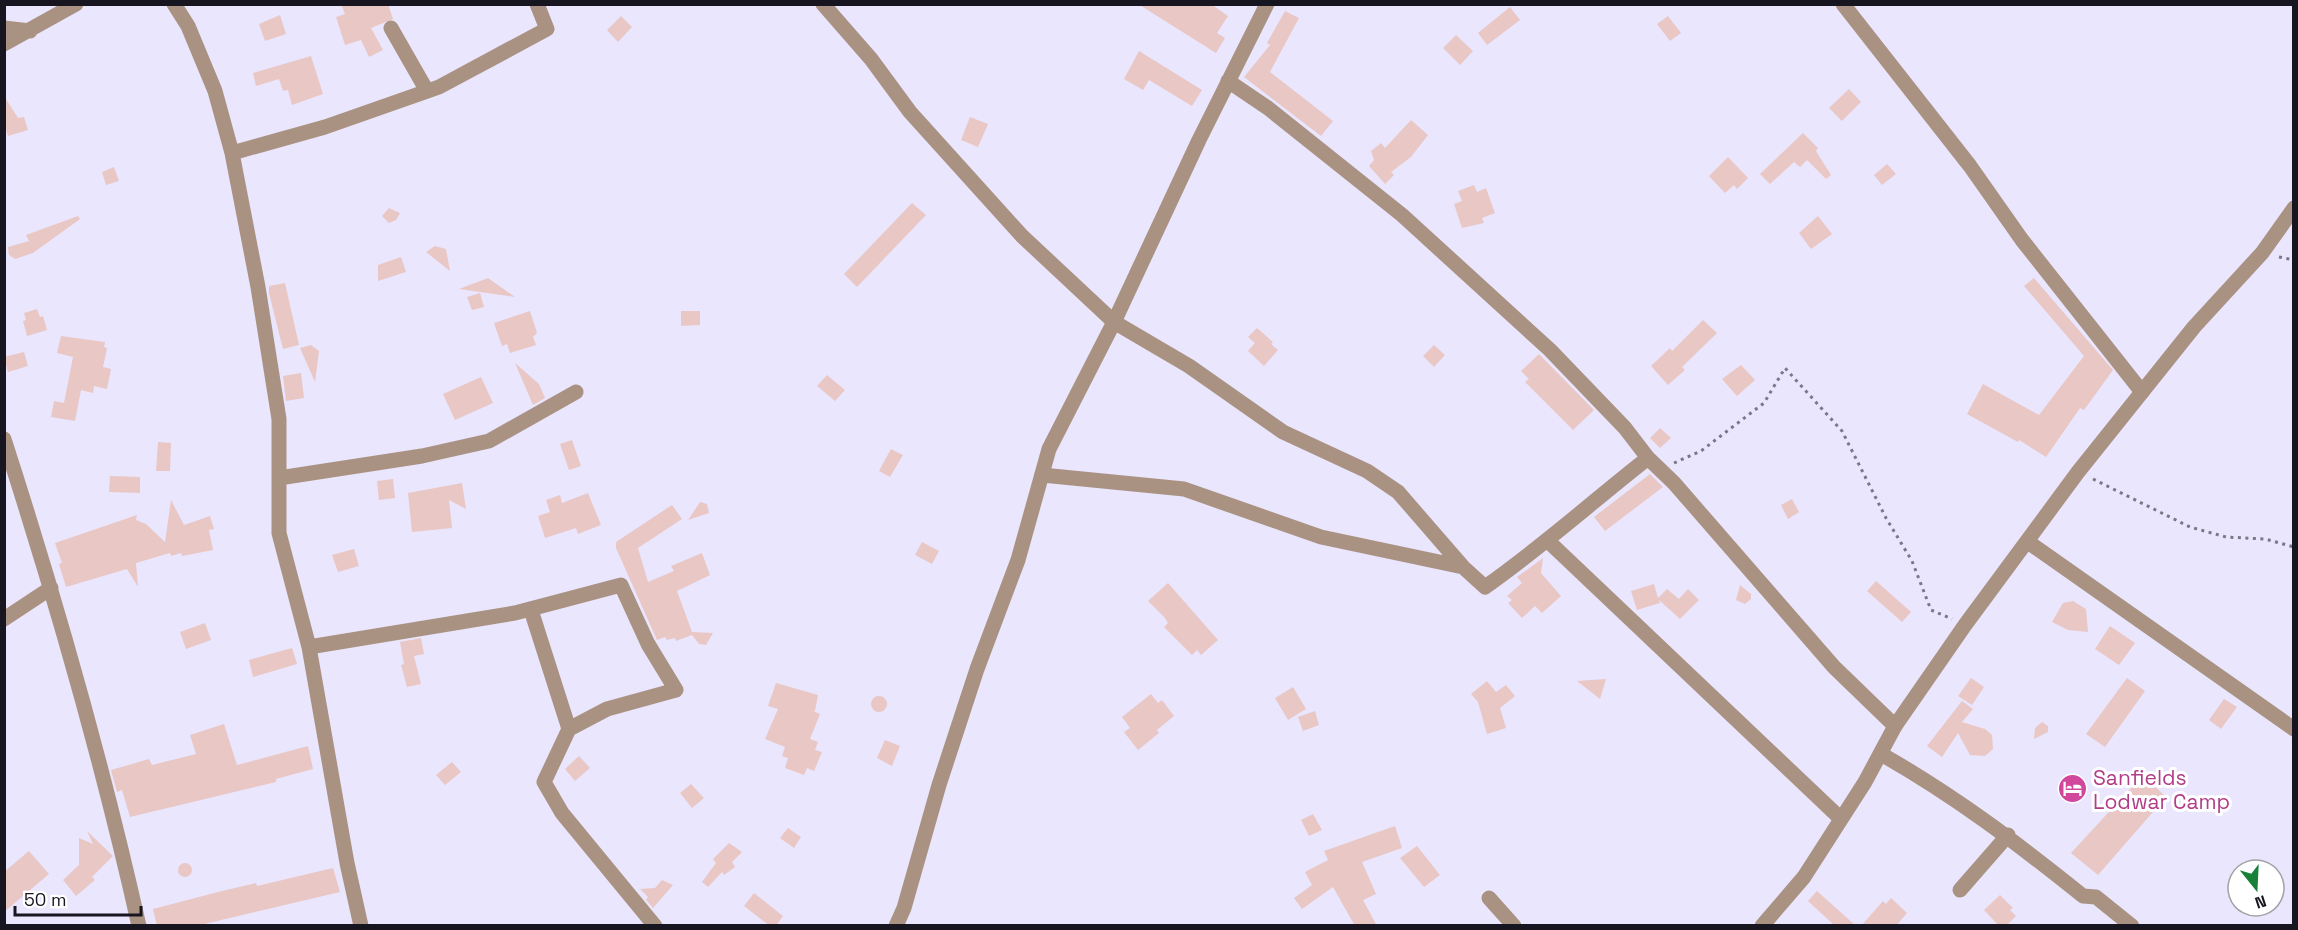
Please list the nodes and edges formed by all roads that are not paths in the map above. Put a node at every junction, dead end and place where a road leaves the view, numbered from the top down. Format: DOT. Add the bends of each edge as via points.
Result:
graph roads {
  1 [pos="76,4"];
  2 [pos="174,4"];
  3 [pos="537,4"];
  4 [pos="823,4"];
  5 [pos="1267,4"];
  6 [pos="1843,4"];
  7 [pos="4,28"];
  8 [pos="391,28"];
  9 [pos="30,31"];
  10 [pos="4,44"];
  11 [pos="1228,81"];
  12 [pos="427,91"];
  13 [pos="232,153"];
  14 [pos="2294,208"];
  15 [pos="1114,322"];
  16 [pos="576,392"];
  17 [pos="2142,392"];
  18 [pos="4,440"];
  19 [pos="1648,458"];
  20 [pos="1042,475"];
  21 [pos="279,478"];
  22 [pos="1548,541"];
  23 [pos="2028,542"];
  24 [pos="1463,567"];
  25 [pos="51,588"];
  26 [pos="531,610"];
  27 [pos="4,619"];
  28 [pos="309,647"];
  29 [pos="1896,726"];
  30 [pos="569,729"];
  31 [pos="2294,729"];
  32 [pos="1881,754"];
  33 [pos="1840,818"];
  34 [pos="2008,835"];
  35 [pos="1960,890"];
  36 [pos="1489,898"];
  37 [pos="1770,923"];
  38 [pos="139,926"];
  39 [pos="362,926"];
  40 [pos="656,926"];
  41 [pos="896,926"];
  42 [pos="1514,926"];
  43 [pos="2132,926"];
  1 -- 9 [label="street"];
  2 -- 13 [label="street" via="188,26 215,91"];
  3 -- 12 [label="street" via="547,29"];
  4 -- 15 [label="street" via="910,112 1022,236"];
  5 -- 11 [label="street"];
  6 -- 17 [label="street"];
  7 -- 9 [label="street"];
  8 -- 12 [label="street"];
  9 -- 10 [label="street"];
  11 -- 15 [label="street"];
  11 -- 19 [label="street" via="1268,108 1402,215 1550,350 1625,428"];
  12 -- 13 [label="street" via="325,127"];
  13 -- 21 [label="street" via="279,419"];
  14 -- 17 [label="street" via="2262,253 2194,327"];
  15 -- 20 [label="street" via="1048,449"];
  15 -- 24 [label="street" via="1189,366 1283,432 1367,471 1398,492"];
  16 -- 21 [label="street" via="489,441 422,456"];
  17 -- 23 [label="street"];
  18 -- 25 [label="street"];
  19 -- 22 [label="street"];
  19 -- 29 [label="street" via="1834,667"];
  20 -- 24 [label="street" via="1184,489 1321,537"];
  20 -- 41 [label="street" via="1018,560 977,669"];
  21 -- 28 [label="street" via="279,533"];
  22 -- 24 [label="street" via="1485,587"];
  22 -- 33 [label="street"];
  23 -- 29 [label="street"];
  23 -- 31 [label="street"];
  25 -- 27 [label="street"];
  25 -- 38 [label="street" via="120,839"];
  26 -- 28 [label="street"];
  26 -- 30 [label="street"];
  26 -- 30 [label="street" via="621,585 648,644 676,690 608,709"];
  28 -- 39 [label="street" via="346,863"];
  29 -- 32 [label="street"];
  30 -- 40 [label="street" via="544,782 562,813"];
  32 -- 33 [label="street"];
  32 -- 34 [label="street"];
  33 -- 37 [label="street"];
  34 -- 35 [label="street"];
  34 -- 43 [label="street" via="2083,896 2096,897"];
  36 -- 42 [label="street"];
}
